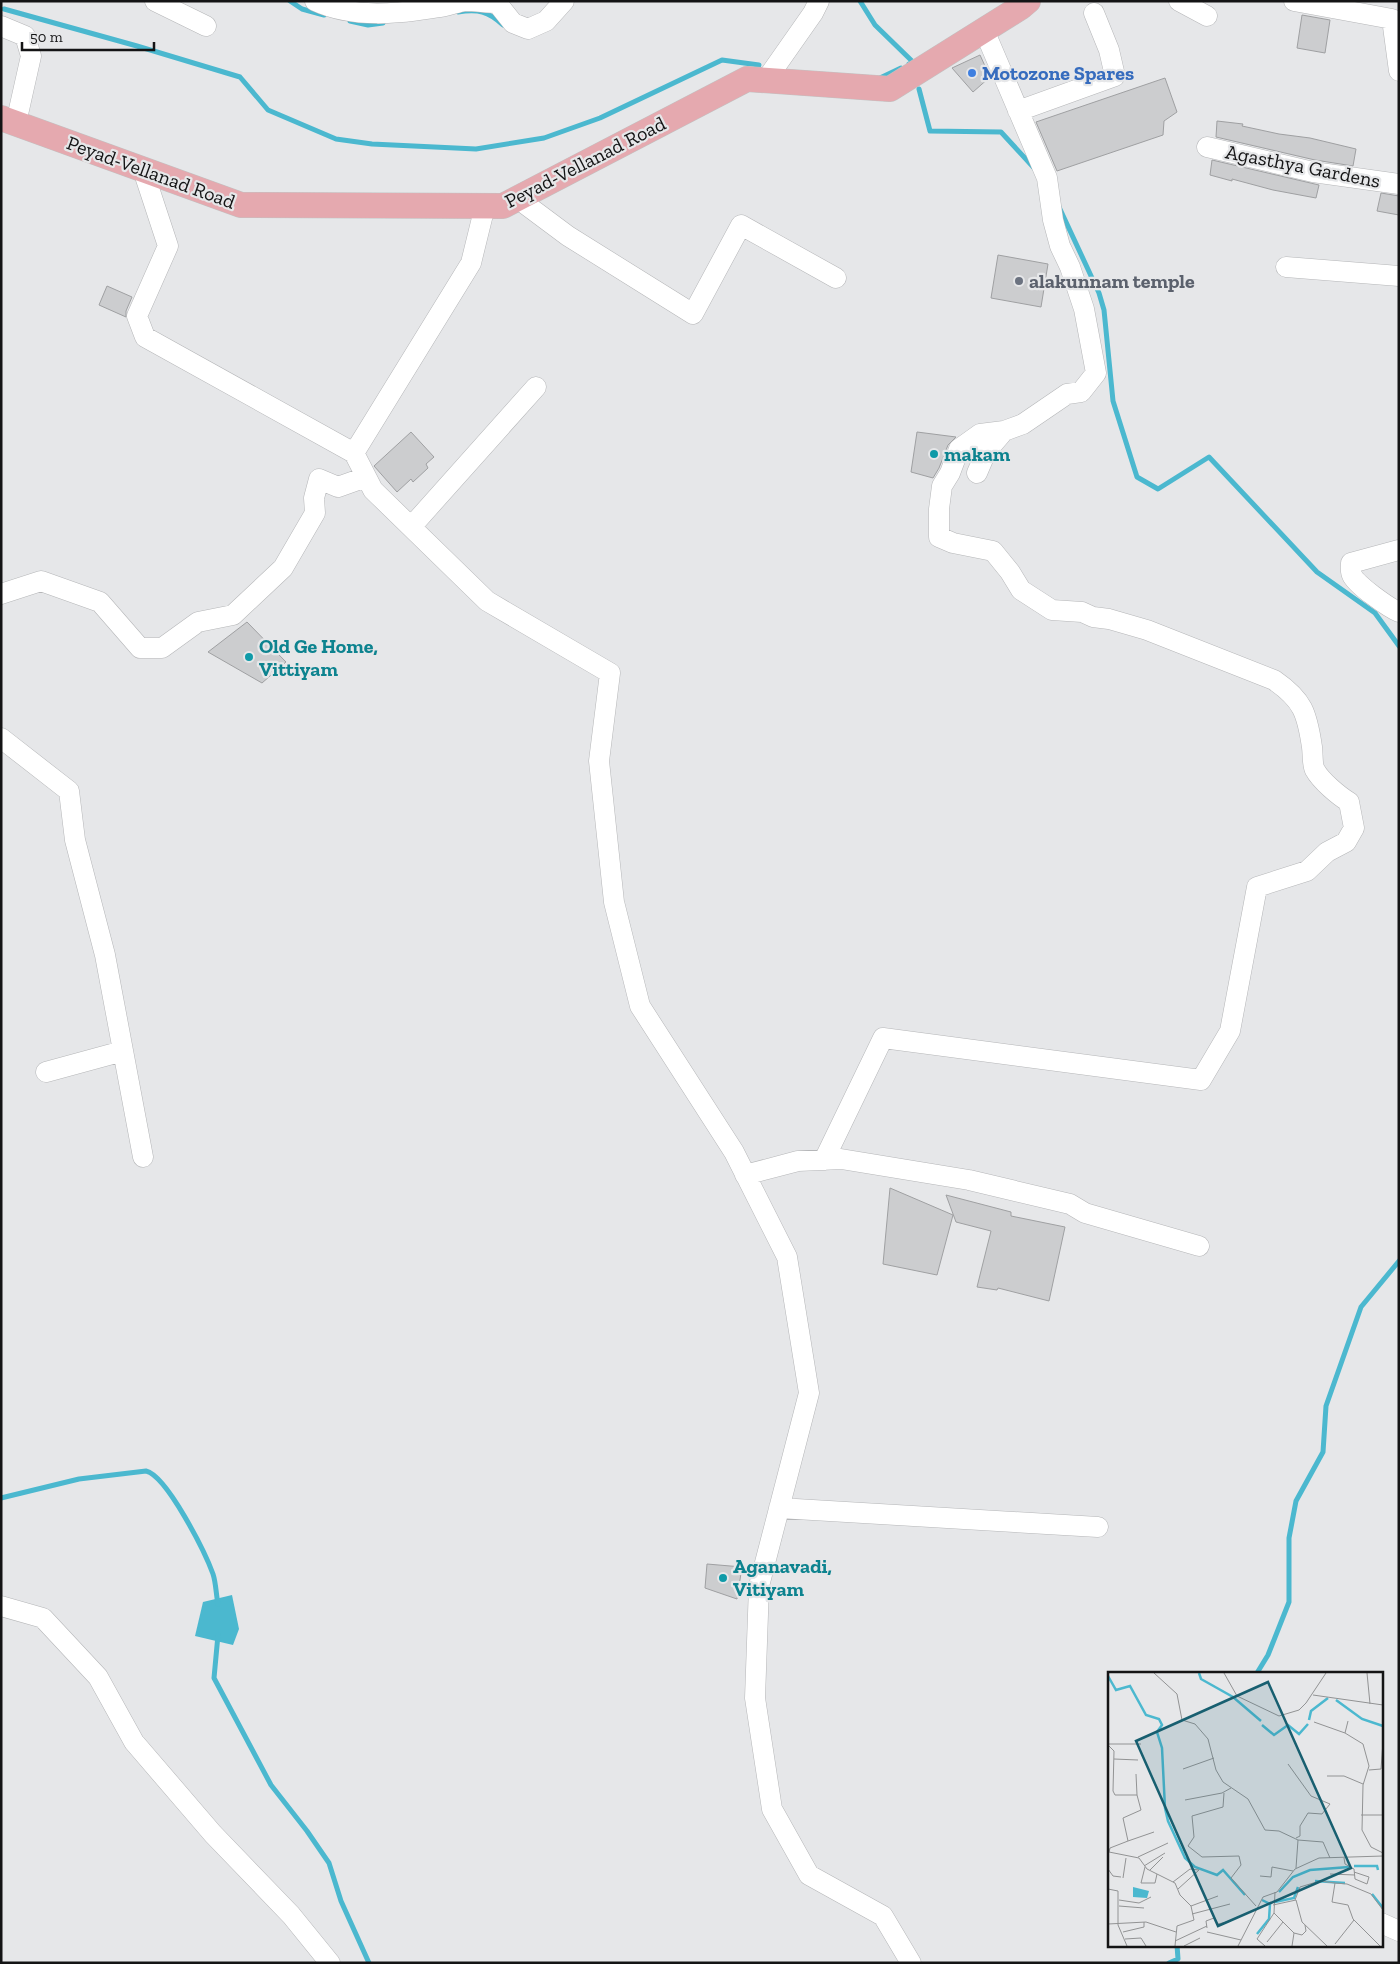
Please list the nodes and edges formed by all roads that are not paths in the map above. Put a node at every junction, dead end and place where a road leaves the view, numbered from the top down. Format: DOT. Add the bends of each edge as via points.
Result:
graph roads {
  1 [pos="155,1"];
  2 [pos="315,1"];
  3 [pos="564,1"];
  4 [pos="819,1"];
  5 [pos="1028,1"];
  6 [pos="1179,1"];
  7 [pos="1294,1"];
  8 [pos="369,8"];
  9 [pos="1094,13"];
  10 [pos="1207,16"];
  11 [pos="1,26"];
  12 [pos="206,26"];
  13 [pos="988,39"];
  14 [pos="1399,71"];
  15 [pos="766,80"];
  16 [pos="1018,111"];
  17 [pos="9,121"];
  18 [pos="1207,147"];
  19 [pos="143,170"];
  20 [pos="1399,184"];
  21 [pos="517,198"];
  22 [pos="485,206"];
  23 [pos="1286,267"];
  24 [pos="1399,276"];
  25 [pos="836,278"];
  26 [pos="536,387"];
  27 [pos="1004,431"];
  28 [pos="354,453"];
  29 [pos="977,473"];
  30 [pos="366,477"];
  31 [pos="411,527"];
  32 [pos="1399,550"];
  33 [pos="1,594"];
  34 [pos="1399,612"];
  35 [pos="1,738"];
  36 [pos="123,1051"];
  37 [pos="46,1072"];
  38 [pos="143,1157"];
  39 [pos="833,1159"];
  40 [pos="745,1174"];
  41 [pos="1199,1246"];
  42 [pos="779,1508"];
  43 [pos="1098,1527"];
  44 [pos="1,1606"];
  45 [pos="1382,1923"];
  46 [pos="1399,1931"];
  47 [pos="330,1963"];
  48 [pos="911,1963"];
  1 -- 12 [label="street"];
  2 -- 8 [label="street" via="351,12"];
  3 -- 8 [label="street" via="546,21 528,29 513,23 497,3 466,2 410,11"];
  4 -- 15 [label="street"];
  5 -- 13 [label="main road, Peyad-Vellanad Road"];
  6 -- 10 [label="street"];
  7 -- 14 [label="street" via="1392,19"];
  9 -- 16 [label="street" via="1109,50 1115,76"];
  11 -- 17 [label="street" via="25,36 31,56"];
  13 -- 15 [label="main road, Peyad-Vellanad Road" via="890,90"];
  13 -- 16 [label="street"];
  15 -- 21 [label="main road, Peyad-Vellanad Road" via="747,79"];
  16 -- 27 [label="street" via="1045,179 1060,246 1084,309 1096,374 1081,392 1067,394 1036,417"];
  17 -- 19 [label="main road, Peyad-Vellanad Road"];
  18 -- 20 [label="street, Agasthya Gardens" via="1313,172"];
  19 -- 22 [label="main road, Peyad-Vellanad Road" via="241,205"];
  19 -- 28 [label="street" via="168,246 137,316 144,337"];
  21 -- 22 [label="main road, Peyad-Vellanad Road" via="503,206"];
  21 -- 25 [label="street" via="568,236 693,314 741,225"];
  22 -- 28 [label="street" via="471,263"];
  23 -- 24 [label="street"];
  26 -- 31 [label="street"];
  27 -- 29 [label="street" via="986,452"];
  27 -- 39 [label="street" via="980,434 959,449 942,486 938,509 939,537 993,551 1020,590 1052,610 1082,612 1147,630 1274,680 1292,693 1303,710 1309,725 1315,770 1349,802 1354,828 1346,842 1327,852 1307,871 1257,887 1230,1031 1201,1080 883,1038"];
  28 -- 30 [label="street"];
  30 -- 31 [label="street" via="373,490"];
  30 -- 33 [label="street" via="338,487 319,478 314,498 315,513 283,568 233,615 198,622 162,648 140,648 100,602 41,581"];
  31 -- 40 [label="street" via="487,601 610,673 599,762 614,902 640,1006"];
  32 -- 34 [label="street" via="1351,563 1352,576"];
  35 -- 36 [label="street" via="69,791 75,840 105,954"];
  36 -- 37 [label="street"];
  36 -- 38 [label="street"];
  39 -- 40 [label="street" via="798,1161"];
  39 -- 41 [label="street" via="969,1180 1070,1204 1085,1213"];
  40 -- 42 [label="street" via="787,1257 809,1393"];
  42 -- 43 [label="street"];
  42 -- 48 [label="street" via="759,1586 755,1698 772,1808 809,1875 883,1916"];
  44 -- 47 [label="street" via="43,1618 98,1677 134,1742 213,1834 291,1915"];
  45 -- 46 [label="street"];
}
